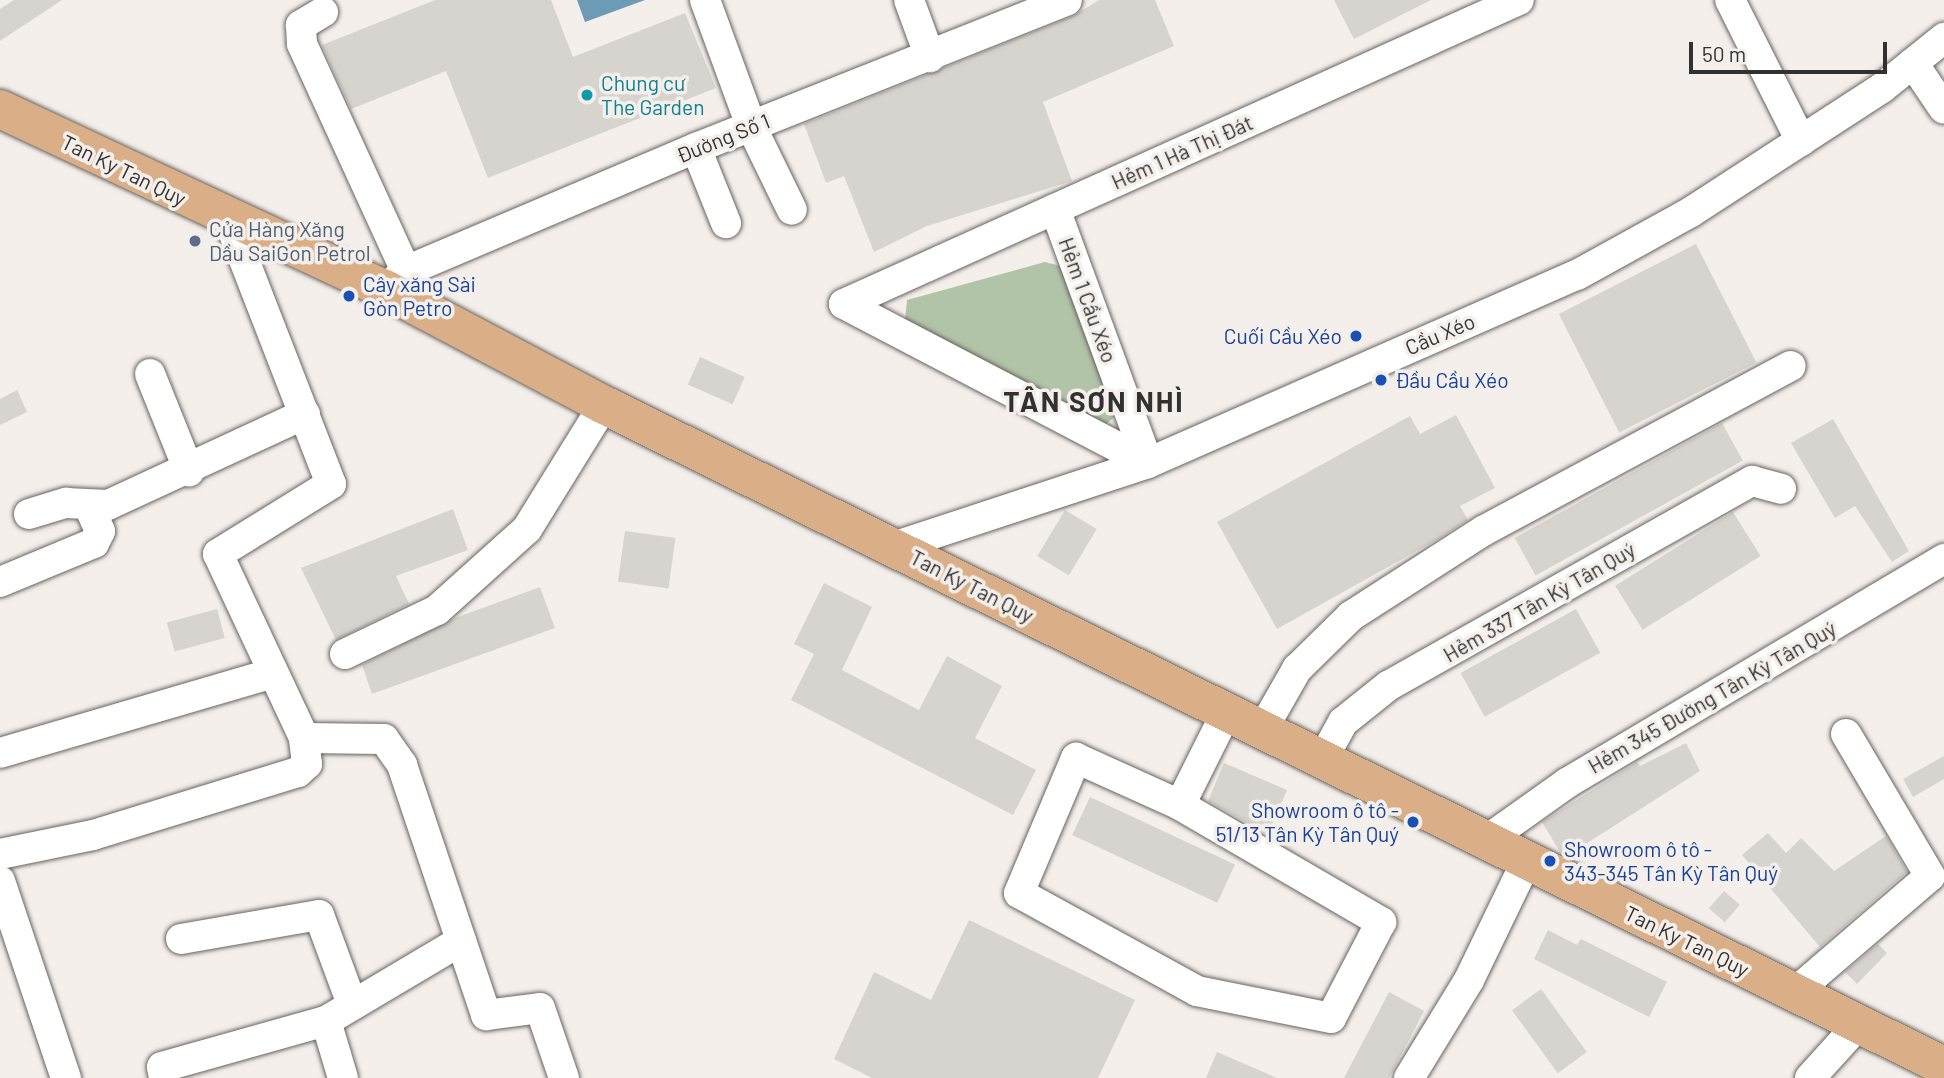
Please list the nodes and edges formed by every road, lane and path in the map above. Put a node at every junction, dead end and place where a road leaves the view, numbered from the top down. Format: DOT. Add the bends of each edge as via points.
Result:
graph roads {
  1 [pos="705,0"];
  2 [pos="909,0"];
  3 [pos="1067,0"];
  4 [pos="1520,0"];
  5 [pos="1730,0"];
  6 [pos="323,12"];
  7 [pos="1004,12"];
  8 [pos="1944,38"];
  9 [pos="930,57"];
  10 [pos="1913,63"];
  11 [pos="0,109"];
  12 [pos="1944,109"];
  13 [pos="751,126"];
  14 [pos="1801,141"];
  15 [pos="696,148"];
  16 [pos="1055,209"];
  17 [pos="792,210"];
  18 [pos="229,221"];
  19 [pos="726,223"];
  20 [pos="396,280"];
  21 [pos="1791,366"];
  22 [pos="150,374"];
  23 [pos="604,405"];
  24 [pos="305,414"];
  25 [pos="1148,463"];
  26 [pos="189,471"];
  27 [pos="1781,489"];
  28 [pos="89,506"];
  29 [pos="29,514"];
  30 [pos="893,547"];
  31 [pos="1944,559"];
  32 [pos="0,582"];
  33 [pos="345,654"];
  34 [pos="270,674"];
  35 [pos="1226,713"];
  36 [pos="1261,732"];
  37 [pos="1846,734"];
  38 [pos="304,738"];
  39 [pos="0,753"];
  40 [pos="1321,762"];
  41 [pos="1180,805"];
  42 [pos="1484,842"];
  43 [pos="0,854"];
  44 [pos="1525,862"];
  45 [pos="0,881"];
  46 [pos="181,939"];
  47 [pos="461,941"];
  48 [pos="1794,993"];
  49 [pos="352,1004"];
  50 [pos="326,1021"];
  51 [pos="1857,1025"];
  52 [pos="1944,1066"];
  53 [pos="180,1072"];
  54 [pos="66,1078"];
  55 [pos="343,1078"];
  56 [pos="564,1078"];
  57 [pos="1409,1078"];
  58 [pos="1810,1078"];
  1 -- 13 [label="street"];
  2 -- 9 [label="street"];
  3 -- 7 [label="street, Đường Số 1"];
  4 -- 16 [label="street, Hẻm 1 Hà Thị Đát"];
  5 -- 14 [label="street"];
  6 -- 20 [label="street" via="301,25 302,44"];
  7 -- 9 [label="street, Đường Số 1"];
  8 -- 10 [label="street, Cầu Xéo"];
  9 -- 13 [label="street, Đường Số 1"];
  10 -- 12 [label="street"];
  10 -- 14 [label="street, Cầu Xéo"];
  11 -- 18 [label="main road, Tan Ky Tan Quy"];
  13 -- 15 [label="street, Đường Số 1"];
  13 -- 17 [label="street"];
  14 -- 25 [label="street, Cầu Xéo" via="1577,275"];
  15 -- 19 [label="street"];
  15 -- 20 [label="street, Đường Số 1"];
  16 -- 25 [label="street, Hẻm 1 Cầu Xéo"];
  16 -- 25 [label="street, Hẻm 1 Hà Thị Đát" via="844,304"];
  18 -- 20 [label="main road, Tan Ky Tan Quy"];
  18 -- 24 [label="street"];
  20 -- 23 [label="main road, Tan Ky Tan Quy"];
  21 -- 36 [label="street" via="1495,524 1350,616 1297,669"];
  22 -- 26 [label="street"];
  23 -- 30 [label="main road, Tan Ky Tan Quy"];
  23 -- 33 [label="street" via="527,529 436,610"];
  24 -- 26 [label="street"];
  24 -- 34 [label="street" via="331,484 218,554"];
  25 -- 30 [label="street, Cầu Xéo"];
  26 -- 28 [label="street" via="108,505"];
  27 -- 40 [label="street, Hẻm 337 Tân Kỳ Tân Quý" via="1752,481 1388,686 1343,722"];
  28 -- 29 [label="street" via="66,503"];
  28 -- 32 [label="street" via="100,531 94,543"];
  30 -- 35 [label="main road, Tan Ky Tan Quy"];
  31 -- 42 [label="street, Hẻm 345 Đường Tân Kỳ Tân Quý" via="1567,783"];
  34 -- 38 [label="street"];
  34 -- 39 [label="street"];
  35 -- 36 [label="main road, Tan Ky Tan Quy"];
  35 -- 41 [label="street"];
  36 -- 40 [label="main road, Tan Ky Tan Quy"];
  37 -- 48 [label="street" via="1930,876"];
  38 -- 43 [label="street" via="307,764 298,772 93,835"];
  38 -- 47 [label="street" via="384,739 402,765"];
  40 -- 42 [label="main road, Tan Ky Tan Quy"];
  41 -- 41 [label="street" via="1076,758 1019,893 1197,991 1331,1018 1381,922"];
  42 -- 44 [label="main road, Tan Ky Tan Quy"];
  44 -- 48 [label="main road, Tan Ky Tan Quy"];
  44 -- 57 [label="street" via="1469,980"];
  45 -- 54 [label="street"];
  46 -- 49 [label="street" via="319,915"];
  47 -- 49 [label="street"];
  47 -- 56 [label="street" via="486,1015 540,1008"];
  48 -- 51 [label="main road, Tan Ky Tan Quy"];
  49 -- 50 [label="street"];
  50 -- 53 [label="street"];
  50 -- 55 [label="street"];
  51 -- 52 [label="main road, Tan Ky Tan Quy"];
  51 -- 58 [label="street"];
}
